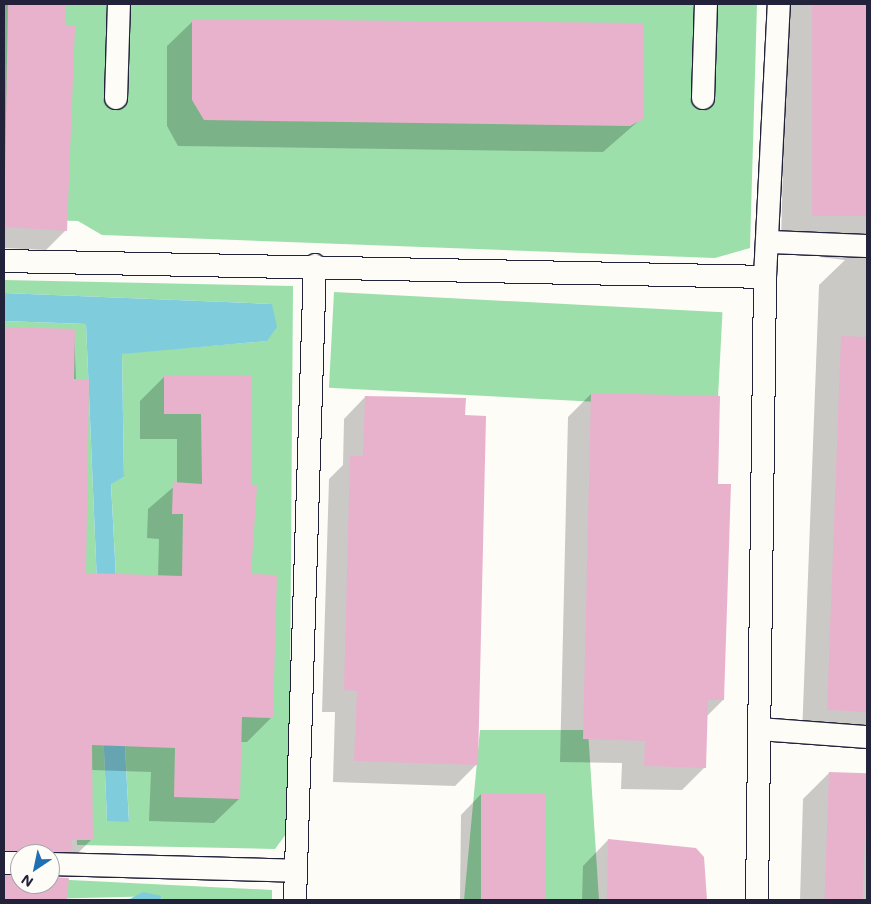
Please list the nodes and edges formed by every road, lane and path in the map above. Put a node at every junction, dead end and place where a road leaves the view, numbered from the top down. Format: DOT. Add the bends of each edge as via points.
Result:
graph roads {
  1 [pos="119,4"];
  2 [pos="706,4"];
  3 [pos="779,4"];
  4 [pos="116,98"];
  5 [pos="703,98"];
  6 [pos="770,242"];
  7 [pos="867,246"];
  8 [pos="4,261"];
  9 [pos="315,265"];
  10 [pos="765,276"];
  11 [pos="760,729"];
  12 [pos="867,737"];
  13 [pos="60,864"];
  14 [pos="296,871"];
  15 [pos="295,900"];
  16 [pos="757,900"];
  1 -- 4 [label="lane"];
  2 -- 5 [label="lane"];
  3 -- 6 [label="lane"];
  6 -- 7 [label="lane"];
  6 -- 10 [label="lane"];
  8 -- 9 [label="lane"];
  9 -- 10 [label="lane"];
  9 -- 14 [label="lane"];
  10 -- 11 [label="lane"];
  11 -- 12 [label="lane"];
  11 -- 16 [label="lane"];
  13 -- 14 [label="lane"];
  14 -- 15 [label="lane"];
}
